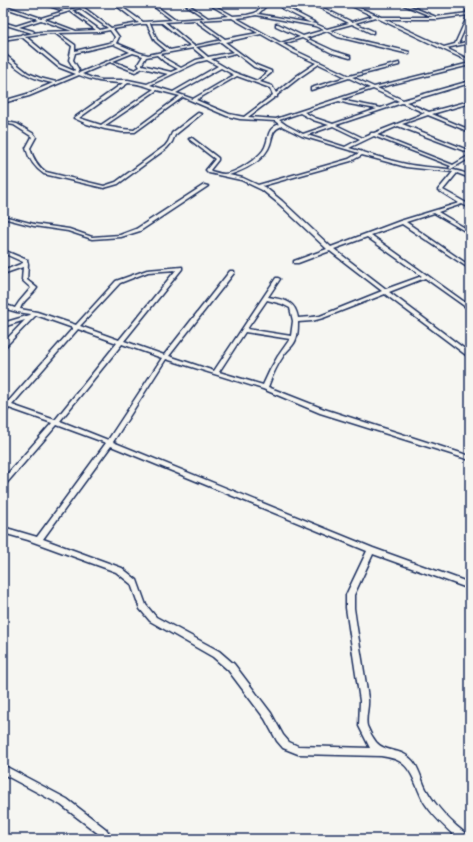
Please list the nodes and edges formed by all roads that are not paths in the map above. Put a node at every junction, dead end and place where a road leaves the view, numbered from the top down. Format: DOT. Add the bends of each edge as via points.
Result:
graph roads {
  1 [pos="42,3"];
  2 [pos="91,3"];
  3 [pos="114,3"];
  4 [pos="150,3"];
  5 [pos="184,3"];
  6 [pos="208,3"];
  7 [pos="268,3"];
  8 [pos="280,3"];
  9 [pos="311,3"];
  10 [pos="346,3"];
  11 [pos="400,3"];
  12 [pos="3,6"];
  13 [pos="81,7"];
  14 [pos="470,8"];
  15 [pos="68,11"];
  16 [pos="256,14"];
  17 [pos="470,14"];
  18 [pos="232,17"];
  19 [pos="378,17"];
  20 [pos="207,18"];
  21 [pos="438,18"];
  22 [pos="42,19"];
  23 [pos="194,19"];
  24 [pos="175,21"];
  25 [pos="163,22"];
  26 [pos="142,23"];
  27 [pos="148,23"];
  28 [pos="352,23"];
  29 [pos="3,24"];
  30 [pos="278,25"];
  31 [pos="316,25"];
  32 [pos="16,28"];
  33 [pos="111,29"];
  34 [pos="325,30"];
  35 [pos="99,31"];
  36 [pos="79,32"];
  37 [pos="372,32"];
  38 [pos="56,33"];
  39 [pos="261,33"];
  40 [pos="36,34"];
  41 [pos="22,35"];
  42 [pos="304,37"];
  43 [pos="3,39"];
  44 [pos="224,41"];
  45 [pos="470,42"];
  46 [pos="114,43"];
  47 [pos="280,44"];
  48 [pos="456,45"];
  49 [pos="193,47"];
  50 [pos="444,48"];
  51 [pos="169,51"];
  52 [pos="73,52"];
  53 [pos="132,52"];
  54 [pos="236,52"];
  55 [pos="408,53"];
  56 [pos="3,54"];
  57 [pos="158,54"];
  58 [pos="145,56"];
  59 [pos="348,57"];
  60 [pos="207,58"];
  61 [pos="110,61"];
  62 [pos="318,62"];
  63 [pos="470,62"];
  64 [pos="398,64"];
  65 [pos="221,66"];
  66 [pos="142,67"];
  67 [pos="179,68"];
  68 [pos="76,73"];
  69 [pos="170,73"];
  70 [pos="236,75"];
  71 [pos="348,77"];
  72 [pos="128,81"];
  73 [pos="257,82"];
  74 [pos="470,82"];
  75 [pos="56,83"];
  76 [pos="146,86"];
  77 [pos="373,88"];
  78 [pos="156,89"];
  79 [pos="312,89"];
  80 [pos="172,93"];
  81 [pos="183,96"];
  82 [pos="276,96"];
  83 [pos="193,100"];
  84 [pos="340,100"];
  85 [pos="3,102"];
  86 [pos="402,102"];
  87 [pos="470,102"];
  88 [pos="380,109"];
  89 [pos="301,112"];
  90 [pos="200,114"];
  91 [pos="428,114"];
  92 [pos="245,118"];
  93 [pos="276,120"];
  94 [pos="3,122"];
  95 [pos="282,124"];
  96 [pos="333,125"];
  97 [pos="400,125"];
  98 [pos="102,126"];
  99 [pos="470,126"];
  100 [pos="464,128"];
  101 [pos="470,131"];
  102 [pos="372,134"];
  103 [pos="303,135"];
  104 [pos="192,139"];
  105 [pos="362,139"];
  106 [pos="345,148"];
  107 [pos="470,152"];
  108 [pos="362,153"];
  109 [pos="470,156"];
  110 [pos="453,166"];
  111 [pos="448,169"];
  112 [pos="456,172"];
  113 [pos="224,175"];
  114 [pos="470,177"];
  115 [pos="206,186"];
  116 [pos="259,186"];
  117 [pos="462,203"];
  118 [pos="470,207"];
  119 [pos="435,212"];
  120 [pos="3,217"];
  121 [pos="402,222"];
  122 [pos="470,232"];
  123 [pos="368,235"];
  124 [pos="330,249"];
  125 [pos="3,251"];
  126 [pos="296,262"];
  127 [pos="26,264"];
  128 [pos="470,268"];
  129 [pos="232,272"];
  130 [pos="3,273"];
  131 [pos="425,276"];
  132 [pos="278,279"];
  133 [pos="385,292"];
  134 [pos="266,298"];
  135 [pos="3,306"];
  136 [pos="470,308"];
  137 [pos="17,310"];
  138 [pos="33,315"];
  139 [pos="295,320"];
  140 [pos="3,324"];
  141 [pos="77,327"];
  142 [pos="244,330"];
  143 [pos="293,338"];
  144 [pos="121,341"];
  145 [pos="3,346"];
  146 [pos="470,356"];
  147 [pos="165,357"];
  148 [pos="215,373"];
  149 [pos="265,388"];
  150 [pos="6,405"];
  151 [pos="3,412"];
  152 [pos="56,422"];
  153 [pos="110,442"];
  154 [pos="470,458"];
  155 [pos="3,483"];
  156 [pos="3,530"];
  157 [pos="39,540"];
  158 [pos="371,550"];
  159 [pos="470,586"];
  160 [pos="381,752"];
  161 [pos="3,769"];
  162 [pos="108,839"];
  163 [pos="466,839"];
  1 -- 15 [label="street"];
  2 -- 13 [label="street"];
  3 -- 26 [label="street"];
  4 -- 24 [label="street"];
  5 -- 20 [label="street"];
  6 -- 18 [label="street"];
  7 -- 16 [label="street"];
  8 -- 31 [label="street" via="284,8"];
  9 -- 28 [label="street"];
  10 -- 19 [label="street"];
  11 -- 21 [label="street"];
  12 -- 22 [label="street"];
  13 -- 15 [label="street"];
  13 -- 33 [label="street"];
  14 -- 17 [label="street" via="467,11"];
  15 -- 22 [label="street"];
  15 -- 35 [label="street"];
  16 -- 18 [label="street"];
  16 -- 31 [label="street"];
  17 -- 21 [label="street"];
  17 -- 48 [label="street"];
  18 -- 20 [label="street"];
  18 -- 39 [label="street"];
  19 -- 21 [label="street"];
  19 -- 28 [label="street"];
  19 -- 50 [label="street"];
  20 -- 23 [label="street"];
  22 -- 32 [label="street"];
  22 -- 36 [label="street"];
  23 -- 24 [label="street"];
  23 -- 44 [label="street"];
  24 -- 25 [label="street"];
  25 -- 27 [label="street"];
  25 -- 49 [label="street"];
  26 -- 27 [label="street"];
  26 -- 33 [label="street"];
  27 -- 51 [label="street" via="156,40"];
  28 -- 34 [label="street"];
  28 -- 37 [label="street"];
  29 -- 32 [label="street"];
  30 -- 42 [label="street"];
  31 -- 34 [label="street"];
  32 -- 40 [label="street"];
  33 -- 35 [label="street"];
  33 -- 46 [label="street" via="117,37"];
  34 -- 42 [label="street"];
  34 -- 55 [label="street" via="347,39"];
  35 -- 36 [label="street"];
  36 -- 38 [label="street"];
  38 -- 40 [label="street"];
  38 -- 52 [label="street" via="74,46"];
  39 -- 44 [label="street"];
  39 -- 47 [label="street"];
  40 -- 41 [label="street"];
  41 -- 43 [label="street"];
  41 -- 68 [label="street" via="59,66"];
  42 -- 47 [label="street"];
  42 -- 59 [label="street"];
  44 -- 49 [label="street"];
  44 -- 54 [label="street"];
  45 -- 48 [label="street"];
  46 -- 52 [label="street"];
  46 -- 53 [label="street"];
  47 -- 62 [label="street"];
  48 -- 50 [label="street"];
  49 -- 51 [label="street"];
  49 -- 60 [label="street"];
  50 -- 63 [label="street"];
  51 -- 57 [label="street"];
  52 -- 68 [label="street" via="70,60 77,70"];
  53 -- 58 [label="street"];
  53 -- 61 [label="street"];
  54 -- 60 [label="street"];
  54 -- 73 [label="street" via="255,66 270,72"];
  56 -- 75 [label="street" via="33,77"];
  57 -- 58 [label="street"];
  57 -- 67 [label="street"];
  58 -- 66 [label="street" via="140,64"];
  60 -- 65 [label="street"];
  60 -- 67 [label="street"];
  61 -- 66 [label="street" via="135,71"];
  61 -- 68 [label="street"];
  62 -- 71 [label="street"];
  62 -- 82 [label="street"];
  63 -- 77 [label="street"];
  64 -- 71 [label="street"];
  65 -- 70 [label="street"];
  65 -- 80 [label="street"];
  66 -- 69 [label="street"];
  67 -- 69 [label="street"];
  68 -- 72 [label="street" via="102,81"];
  68 -- 75 [label="street"];
  69 -- 76 [label="street"];
  70 -- 73 [label="street"];
  70 -- 83 [label="street"];
  71 -- 77 [label="street"];
  71 -- 79 [label="street"];
  72 -- 76 [label="street"];
  72 -- 98 [label="street" via="77,116 77,119"];
  73 -- 82 [label="street" via="271,87"];
  74 -- 86 [label="street"];
  75 -- 85 [label="street"];
  76 -- 78 [label="street"];
  77 -- 84 [label="street"];
  77 -- 86 [label="street"];
  78 -- 80 [label="street"];
  78 -- 98 [label="street"];
  80 -- 81 [label="street"];
  81 -- 83 [label="street"];
  81 -- 98 [label="street" via="138,130 127,131"];
  82 -- 92 [label="street"];
  83 -- 92 [label="street" via="228,115"];
  84 -- 88 [label="street"];
  84 -- 89 [label="street"];
  86 -- 88 [label="street"];
  86 -- 91 [label="street"];
  87 -- 91 [label="street"];
  88 -- 96 [label="street"];
  89 -- 93 [label="street"];
  89 -- 96 [label="street"];
  90 -- 94 [label="street" via="173,134 169,145 117,184 108,187 52,175 39,169 28,148 33,135 16,124"];
  91 -- 97 [label="street"];
  91 -- 100 [label="street"];
  92 -- 93 [label="street"];
  93 -- 95 [label="street"];
  95 -- 103 [label="street"];
  95 -- 113 [label="street" via="275,127 269,135 267,149 256,160"];
  96 -- 103 [label="street"];
  96 -- 105 [label="street"];
  97 -- 102 [label="street"];
  97 -- 107 [label="street"];
  99 -- 100 [label="street"];
  100 -- 101 [label="street"];
  102 -- 105 [label="street"];
  102 -- 110 [label="street"];
  103 -- 106 [label="street"];
  104 -- 113 [label="street" via="217,159 208,171"];
  105 -- 106 [label="street"];
  106 -- 108 [label="street"];
  108 -- 111 [label="street" via="414,167"];
  108 -- 116 [label="street" via="350,160"];
  109 -- 110 [label="street"];
  110 -- 111 [label="street"];
  111 -- 112 [label="street"];
  112 -- 114 [label="street"];
  112 -- 117 [label="street" via="440,190"];
  113 -- 116 [label="street"];
  115 -- 120 [label="street" via="138,230 121,236 92,238 69,230"];
  116 -- 124 [label="street"];
  117 -- 118 [label="street"];
  117 -- 119 [label="street"];
  119 -- 121 [label="street"];
  119 -- 122 [label="street"];
  121 -- 123 [label="street"];
  121 -- 128 [label="street"];
  123 -- 124 [label="street"];
  123 -- 131 [label="street"];
  124 -- 126 [label="street"];
  124 -- 133 [label="street"];
  125 -- 127 [label="street" via="22,259"];
  127 -- 130 [label="street"];
  127 -- 137 [label="street" via="24,280 34,290 21,300"];
  129 -- 147 [label="street"];
  131 -- 133 [label="street"];
  131 -- 136 [label="street"];
  132 -- 134 [label="street"];
  133 -- 139 [label="street" via="321,317"];
  133 -- 146 [label="street"];
  134 -- 139 [label="street" via="289,304"];
  134 -- 142 [label="street"];
  135 -- 137 [label="street"];
  137 -- 138 [label="street"];
  138 -- 140 [label="street"];
  138 -- 141 [label="street"];
  138 -- 145 [label="street"];
  139 -- 143 [label="street"];
  141 -- 144 [label="street"];
  141 -- 144 [label="street" via="118,282 147,270 180,268"];
  141 -- 150 [label="street"];
  142 -- 143 [label="street"];
  142 -- 148 [label="street"];
  143 -- 149 [label="street"];
  144 -- 147 [label="street"];
  144 -- 152 [label="street"];
  147 -- 148 [label="street"];
  147 -- 153 [label="street"];
  148 -- 149 [label="street"];
  149 -- 154 [label="street" via="322,411"];
  150 -- 151 [label="street"];
  150 -- 152 [label="street"];
  152 -- 153 [label="street"];
  152 -- 155 [label="street"];
  153 -- 157 [label="street"];
  153 -- 158 [label="street"];
  156 -- 157 [label="street"];
  157 -- 160 [label="street" via="119,570 134,582 143,606 153,619 216,654 231,667 286,745 298,750"];
  158 -- 159 [label="street"];
  158 -- 160 [label="street" via="350,595 350,608 364,701 363,726 373,745"];
  160 -- 163 [label="street" via="400,757 413,766 427,800"];
  161 -- 162 [label="street" via="64,802 103,832"];
}
